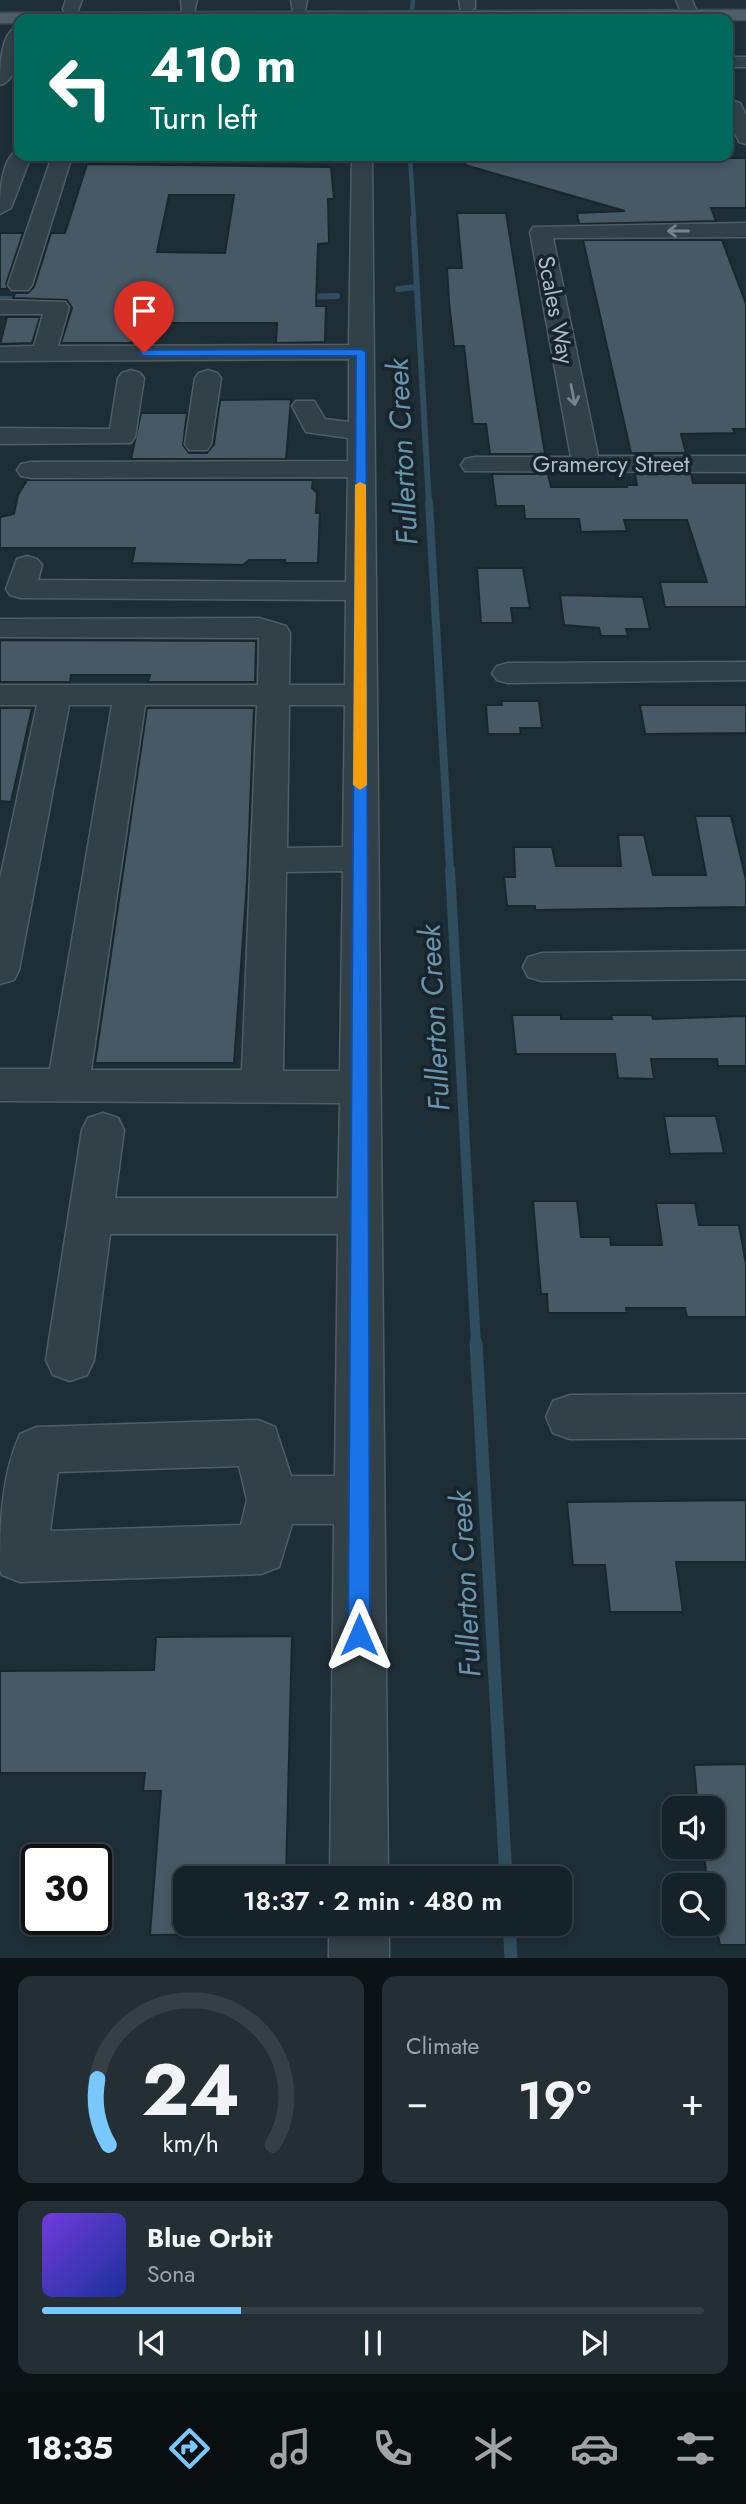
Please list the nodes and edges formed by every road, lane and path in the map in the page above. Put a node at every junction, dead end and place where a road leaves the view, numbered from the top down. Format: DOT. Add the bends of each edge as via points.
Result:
graph roads {
  1 [pos="188,4"];
  2 [pos="299,4"];
  3 [pos="467,4"];
  4 [pos="73,5"];
  5 [pos="687,7"];
  6 [pos="746,7"];
  7 [pos="0,9"];
  8 [pos="358,14"];
  9 [pos="373,14"];
  10 [pos="422,14"];
  11 [pos="441,14"];
  12 [pos="614,14"];
  13 [pos="746,15"];
  14 [pos="14,60"];
  15 [pos="8,85"];
  16 [pos="733,107"];
  17 [pos="746,138"];
  18 [pos="19,161"];
  19 [pos="60,161"];
  20 [pos="362,161"];
  21 [pos="0,207"];
  22 [pos="746,230"];
  23 [pos="20,285"];
  24 [pos="0,307"];
  25 [pos="0,354"];
  26 [pos="44,354"];
  27 [pos="352,370"];
  28 [pos="0,377"];
  29 [pos="79,378"];
  30 [pos="131,378"];
  31 [pos="208,378"];
  32 [pos="305,395"];
  33 [pos="0,436"];
  34 [pos="198,444"];
  35 [pos="360,450"];
  36 [pos="746,464"];
  37 [pos="475,465"];
  38 [pos="586,465"];
  39 [pos="31,470"];
  40 [pos="27,565"];
  41 [pos="360,592"];
  42 [pos="0,628"];
  43 [pos="746,671"];
  44 [pos="508,673"];
  45 [pos="0,695"];
  46 [pos="55,695"];
  47 [pos="130,695"];
  48 [pos="273,695"];
  49 [pos="360,695"];
  50 [pos="360,859"];
  51 [pos="268,860"];
  52 [pos="746,965"];
  53 [pos="542,967"];
  54 [pos="0,970"];
  55 [pos="0,1085"];
  56 [pos="68,1085"];
  57 [pos="262,1087"];
  58 [pos="360,1087"];
  59 [pos="103,1130"];
  60 [pos="91,1216"];
  61 [pos="359,1216"];
  62 [pos="71,1360"];
  63 [pos="746,1416"];
  64 [pos="570,1417"];
  65 [pos="272,1500"];
  66 [pos="359,1500"];
  67 [pos="359,1866"];
  68 [pos="359,1936"];
  69 [pos="359,1958"];
  1 -- 2 [label="main road"];
  1 -- 4 [label="main road"];
  2 -- 8 [label="main road"];
  3 -- 5 [label="main road"];
  3 -- 11 [label="main road"];
  4 -- 7 [label="main road"];
  5 -- 6 [label="main road"];
  5 -- 12 [label="main road"];
  5 -- 13 [label="main road"];
  9 -- 10 [label="main road"];
  14 -- 15 [label="street"];
  16 -- 17 [label="street"];
  18 -- 21 [label="street"];
  19 -- 23 [label="street"];
  20 -- 27 [label="street"];
  22 -- 38 [label="street, Scales Way, one-way" via="541,232"];
  24 -- 26 [label="street" via="57,307"];
  25 -- 26 [label="street"];
  26 -- 27 [label="street"];
  27 -- 35 [label="street"];
  28 -- 29 [label="street"];
  30 -- 33 [label="street" via="122,437"];
  31 -- 34 [label="street"];
  32 -- 35 [label="street" via="315,426"];
  35 -- 39 [label="street"];
  35 -- 41 [label="street"];
  36 -- 38 [label="street, Gramercy Street"];
  37 -- 38 [label="street, Gramercy Street"];
  40 -- 41 [label="street" via="21,589"];
  41 -- 49 [label="street"];
  42 -- 48 [label="street" via="268,629 276,638"];
  43 -- 44 [label="street"];
  45 -- 46 [label="street"];
  46 -- 47 [label="street"];
  46 -- 54 [label="street"];
  47 -- 48 [label="street"];
  47 -- 56 [label="street"];
  48 -- 49 [label="street"];
  48 -- 51 [label="street"];
  49 -- 50 [label="street"];
  50 -- 51 [label="street"];
  50 -- 58 [label="street"];
  51 -- 57 [label="street"];
  52 -- 53 [label="street"];
  55 -- 56 [label="street"];
  56 -- 57 [label="street"];
  57 -- 58 [label="street"];
  58 -- 61 [label="street"];
  59 -- 60 [label="street"];
  60 -- 61 [label="street"];
  60 -- 62 [label="street"];
  61 -- 66 [label="street"];
  63 -- 64 [label="street"];
  65 -- 65 [label="street" via="258,1443 37,1450 20,1557 261,1549"];
  65 -- 66 [label="street"];
  66 -- 67 [label="street"];
  68 -- 69 [label="street"];
}
